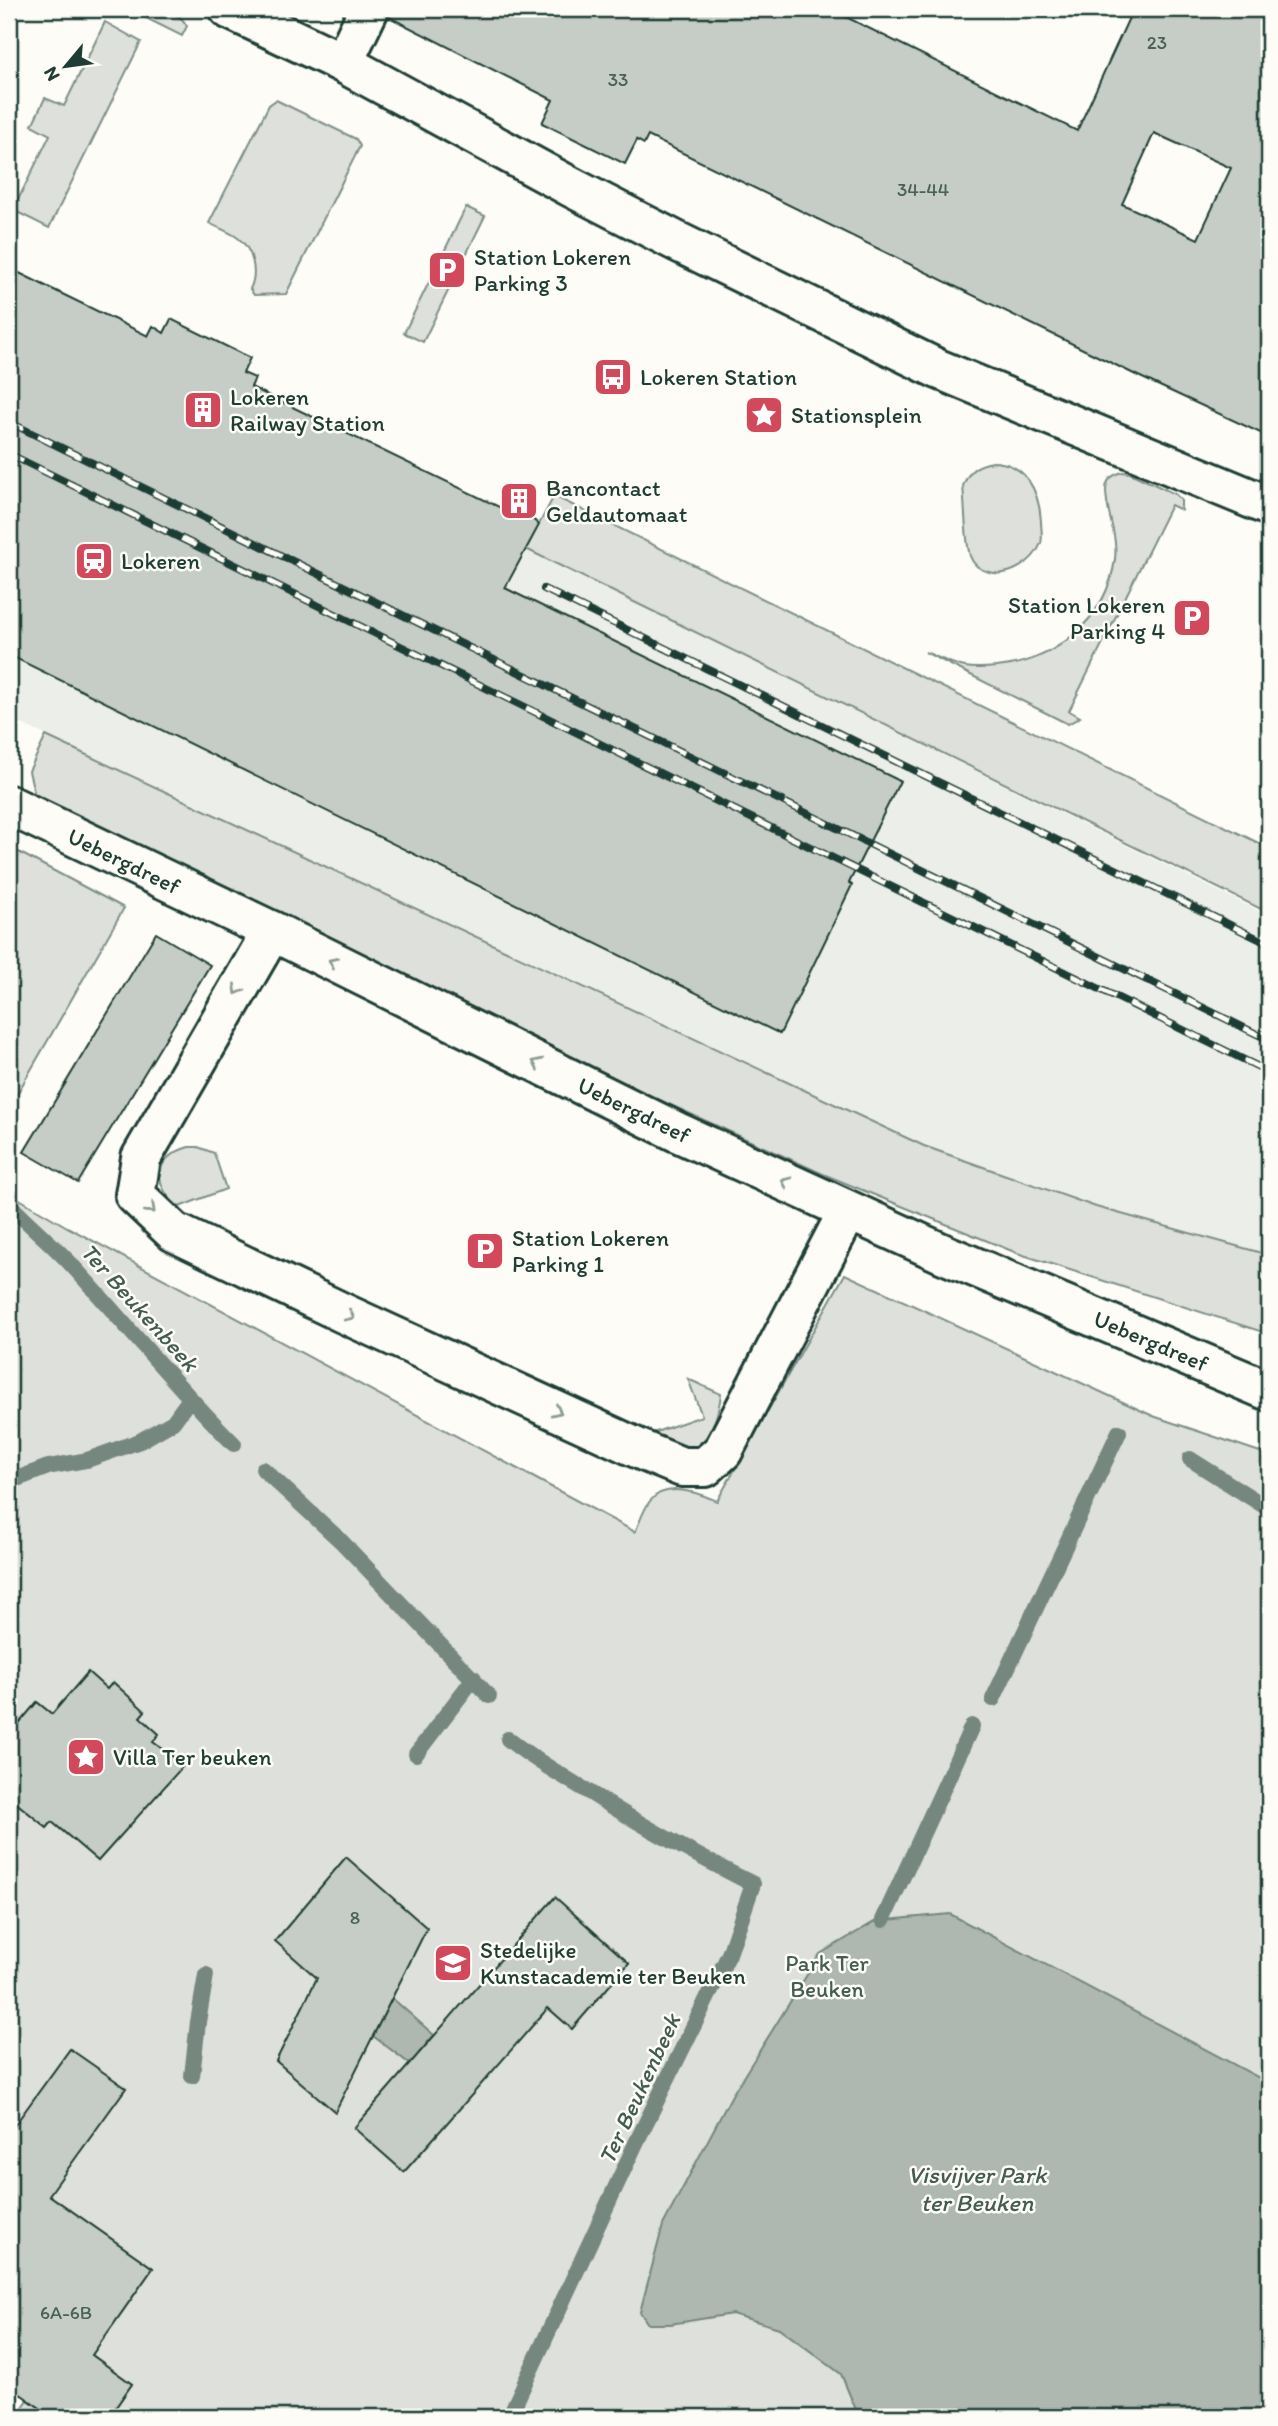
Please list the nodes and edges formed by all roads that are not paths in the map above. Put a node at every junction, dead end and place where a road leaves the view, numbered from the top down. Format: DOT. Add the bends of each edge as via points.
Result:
graph roads {
  1 [pos="229,9"];
  2 [pos="369,9"];
  3 [pos="343,63"];
  4 [pos="1269,506"];
  5 [pos="9,805"];
  6 [pos="272,931"];
  7 [pos="848,1211"];
  8 [pos="1269,1391"];
  1 -- 3 [label="street"];
  2 -- 3 [label="street"];
  3 -- 4 [label="street" via="571,187 938,369"];
  5 -- 6 [label="street, Uebergdreef"];
  7 -- 6 [label="street, Uebergdreef, one-way" via="677,1132"];
  6 -- 7 [label="street, one-way" via="141,1158 135,1195 174,1232 648,1453 682,1467 705,1467 723,1451"];
  7 -- 8 [label="street, Uebergdreef"];
}
